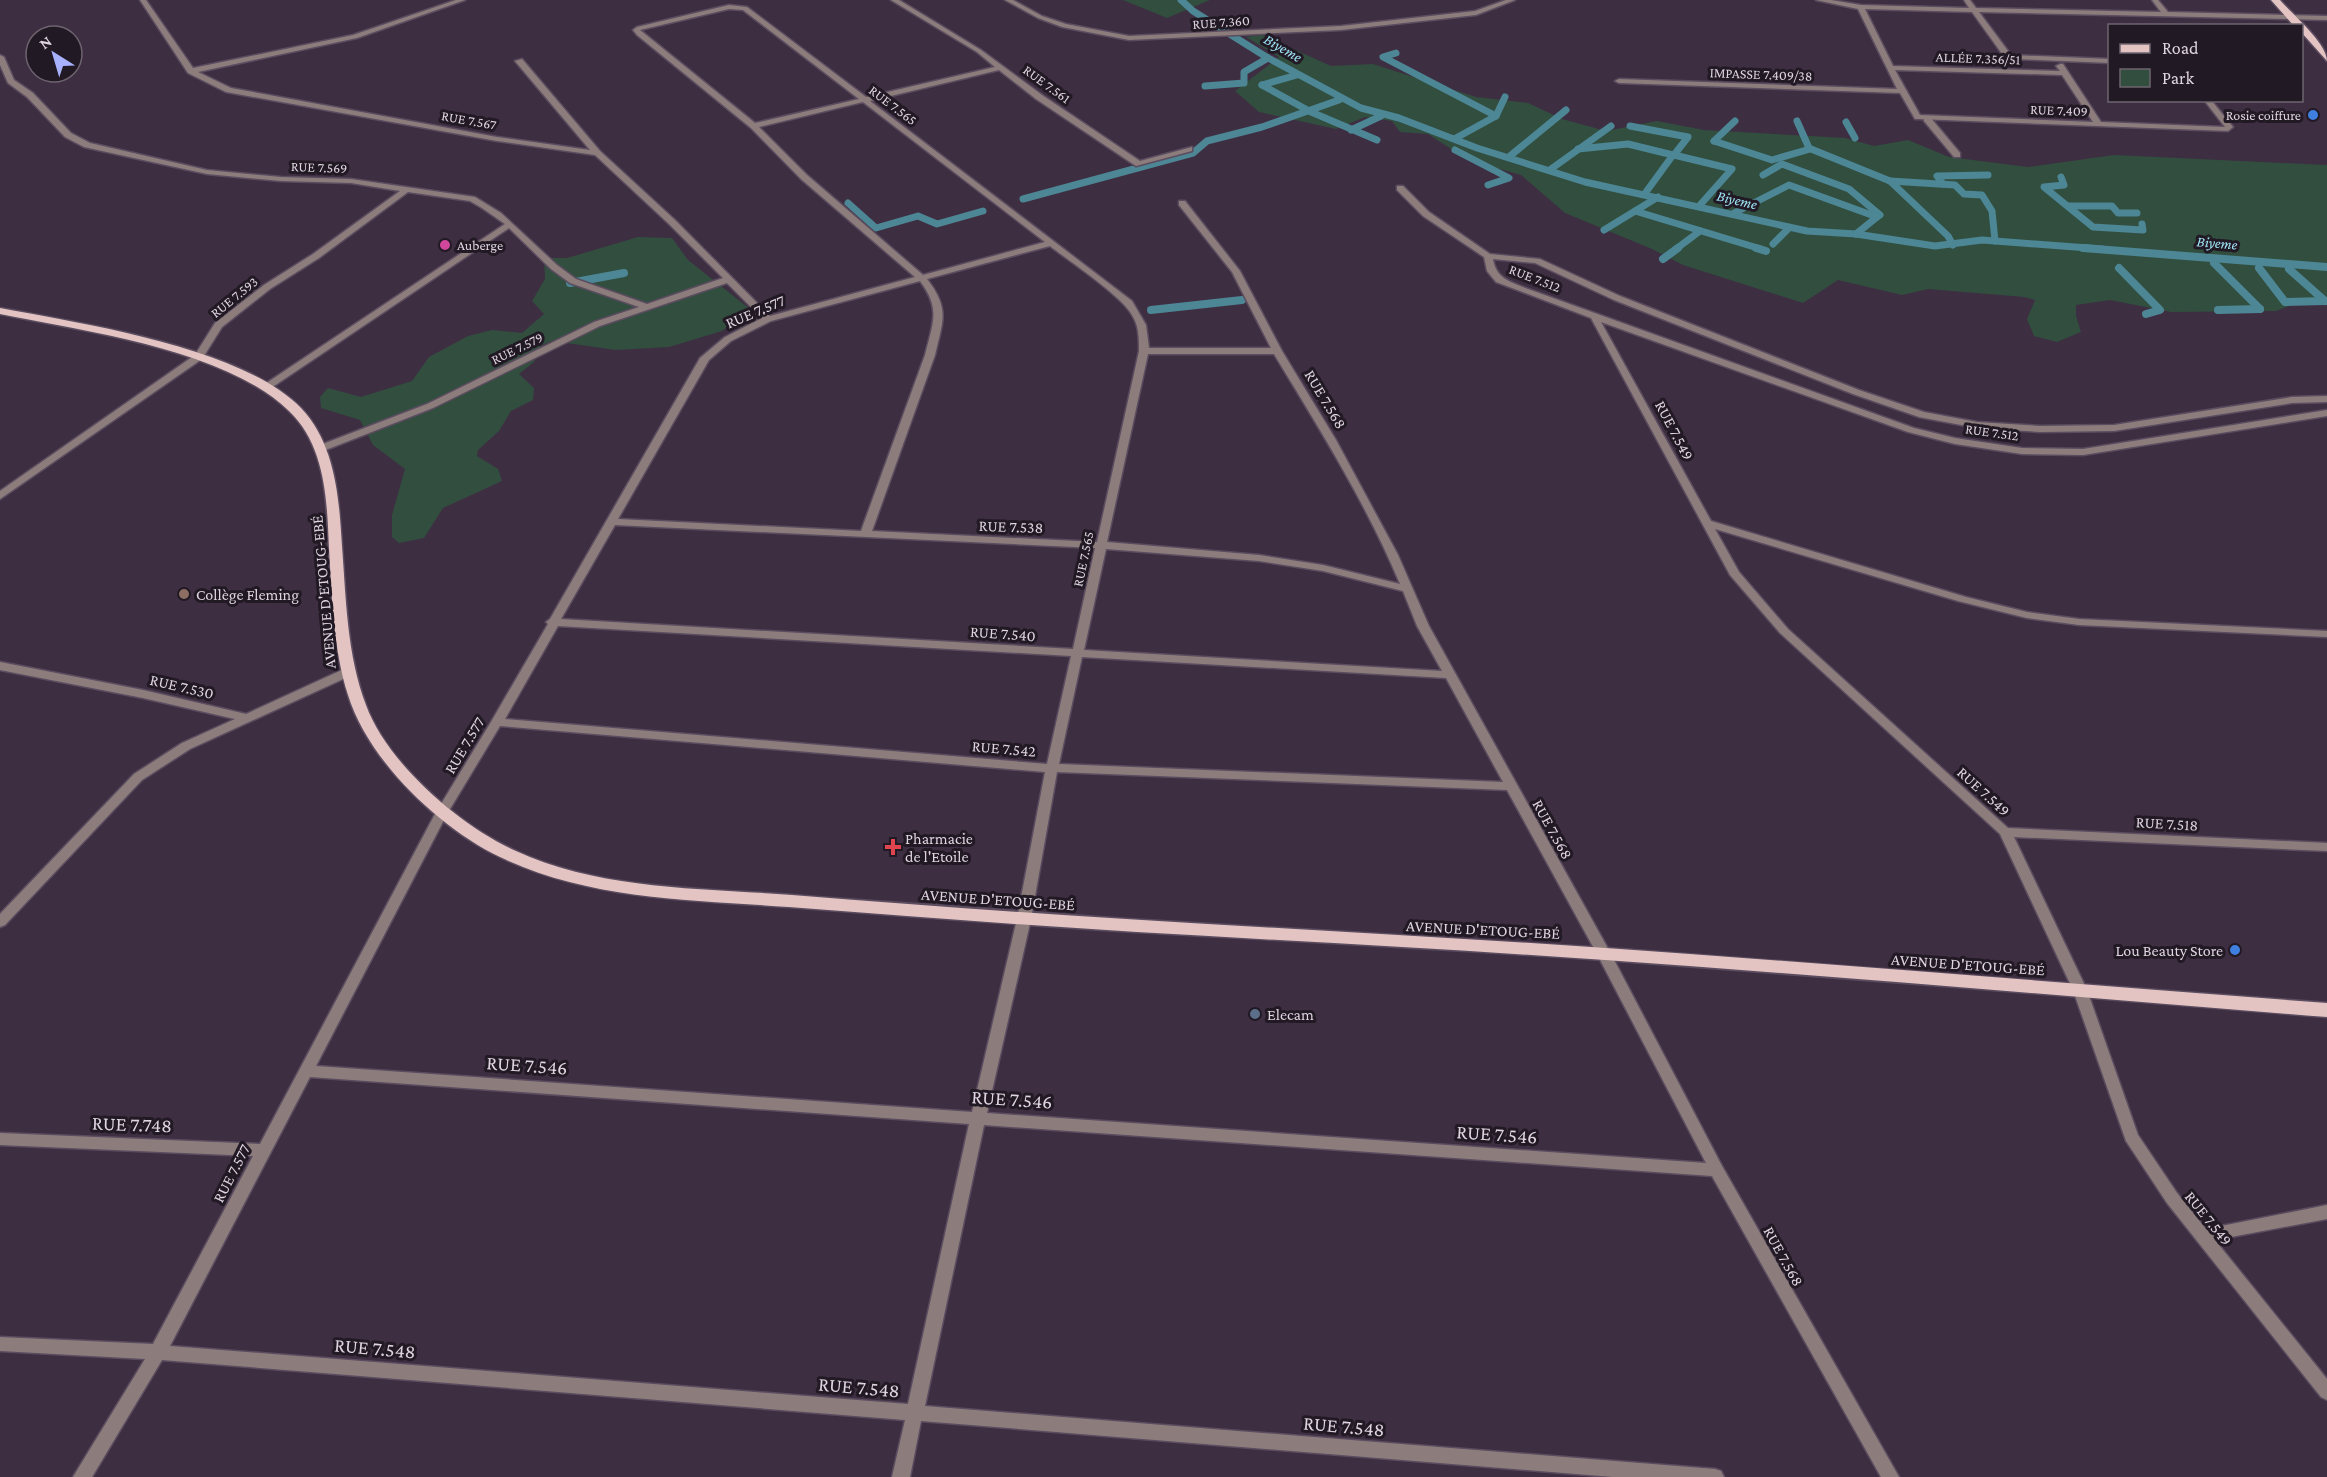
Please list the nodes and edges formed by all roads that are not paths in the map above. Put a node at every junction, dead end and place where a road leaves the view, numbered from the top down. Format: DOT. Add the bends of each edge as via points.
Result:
graph roads {
  1 [pos="142,0"];
  2 [pos="462,0"];
  3 [pos="894,0"];
  4 [pos="1008,0"];
  5 [pos="1512,0"];
  6 [pos="1819,0"];
  7 [pos="1967,0"];
  8 [pos="2155,0"];
  9 [pos="2274,0"];
  10 [pos="1861,7"];
  11 [pos="1976,10"];
  12 [pos="2136,14"];
  13 [pos="2167,15"];
  14 [pos="2291,16"];
  15 [pos="2327,18"];
  16 [pos="2144,24"];
  17 [pos="2298,24"];
  18 [pos="2303,30"];
  19 [pos="0,57"];
  20 [pos="2010,57"];
  21 [pos="2327,58"];
  22 [pos="2054,59"];
  23 [pos="519,61"];
  24 [pos="2108,61"];
  25 [pos="1002,67"];
  26 [pos="1891,68"];
  27 [pos="191,70"];
  28 [pos="2019,72"];
  29 [pos="2064,73"];
  30 [pos="1619,81"];
  31 [pos="1902,91"];
  32 [pos="864,99"];
  33 [pos="2209,102"];
  34 [pos="1926,119"];
  35 [pos="2099,125"];
  36 [pos="754,126"];
  37 [pos="1189,149"];
  38 [pos="597,153"];
  39 [pos="1957,155"];
  40 [pos="1400,188"];
  41 [pos="407,189"];
  42 [pos="1182,202"];
  43 [pos="508,225"];
  44 [pos="1052,243"];
  45 [pos="1488,256"];
  46 [pos="922,278"];
  47 [pos="729,279"];
  48 [pos="645,306"];
  49 [pos="0,311"];
  50 [pos="1595,318"];
  51 [pos="768,320"];
  52 [pos="1144,351"];
  53 [pos="1277,351"];
  54 [pos="200,357"];
  55 [pos="268,386"];
  56 [pos="2327,399"];
  57 [pos="2327,413"];
  58 [pos="319,449"];
  59 [pos="0,496"];
  60 [pos="610,522"];
  61 [pos="1706,523"];
  62 [pos="865,535"];
  63 [pos="1100,545"];
  64 [pos="1407,589"];
  65 [pos="552,622"];
  66 [pos="2327,634"];
  67 [pos="1076,654"];
  68 [pos="0,666"];
  69 [pos="348,672"];
  70 [pos="1451,675"];
  71 [pos="248,718"];
  72 [pos="497,722"];
  73 [pos="1052,768"];
  74 [pos="1509,786"];
  75 [pos="441,814"];
  76 [pos="2005,832"];
  77 [pos="2327,847"];
  78 [pos="1024,919"];
  79 [pos="0,922"];
  80 [pos="1604,954"];
  81 [pos="2080,990"];
  82 [pos="2327,1010"];
  83 [pos="305,1071"];
  84 [pos="978,1118"];
  85 [pos="0,1139"];
  86 [pos="262,1150"];
  87 [pos="1717,1170"];
  88 [pos="2327,1212"];
  89 [pos="2203,1236"];
  90 [pos="0,1344"];
  91 [pos="158,1352"];
  92 [pos="2327,1392"];
  93 [pos="915,1413"];
  94 [pos="82,1477"];
  95 [pos="901,1477"];
  96 [pos="1715,1477"];
  97 [pos="1890,1477"];
  1 -- 27 [label="street, RUE 7.567"];
  2 -- 27 [label="street" via="355,37"];
  3 -- 25 [label="street, RUE 7.561"];
  4 -- 5 [label="street, RUE 7.360" via="1040,17 1129,38 1341,28 1462,15"];
  6 -- 10 [label="street"];
  7 -- 11 [label="street"];
  8 -- 13 [label="street"];
  9 -- 14 [label="main road"];
  10 -- 11 [label="street"];
  10 -- 26 [label="street"];
  11 -- 12 [label="street"];
  11 -- 20 [label="street"];
  12 -- 13 [label="street"];
  12 -- 16 [label="street"];
  13 -- 14 [label="street"];
  14 -- 15 [label="street"];
  14 -- 17 [label="main road"];
  18 -- 21 [label="main road"];
  19 -- 41 [label="street, RUE 7.569" via="11,81 68,135 87,145 207,172 351,181"];
  20 -- 22 [label="street"];
  20 -- 28 [label="street"];
  22 -- 24 [label="street"];
  22 -- 29 [label="street"];
  23 -- 38 [label="street"];
  25 -- 32 [label="street"];
  25 -- 37 [label="street, RUE 7.561" via="1139,164"];
  26 -- 28 [label="street, ALLÉE 7.356/51"];
  26 -- 31 [label="street"];
  27 -- 38 [label="street, RUE 7.567" via="229,90 497,139"];
  28 -- 29 [label="street, ALLÉE 7.356/51"];
  29 -- 35 [label="street"];
  30 -- 31 [label="street, IMPASSE 7.409/38"];
  31 -- 34 [label="street" via="1916,116"];
  32 -- 36 [label="street"];
  32 -- 36 [label="street, RUE 7.565" via="745,8 729,7 636,30"];
  32 -- 44 [label="street, RUE 7.565"];
  33 -- 35 [label="street, RUE 7.409" via="2228,129"];
  34 -- 35 [label="street, RUE 7.409"];
  34 -- 39 [label="street"];
  36 -- 46 [label="street, RUE 7.565" via="804,177"];
  38 -- 47 [label="street"];
  40 -- 45 [label="street" via="1426,214"];
  41 -- 43 [label="street, RUE 7.569" via="472,199"];
  41 -- 54 [label="street, RUE 7.593" via="218,325"];
  42 -- 53 [label="street, RUE 7.568" via="1236,271"];
  43 -- 48 [label="street, RUE 7.569" via="568,279"];
  43 -- 55 [label="street"];
  44 -- 46 [label="street, RUE 7.577"];
  44 -- 52 [label="street, RUE 7.565" via="1129,303 1141,318"];
  45 -- 50 [label="street, RUE 7.512" via="1489,270 1497,279"];
  45 -- 56 [label="street, RUE 7.512" via="1537,261 1617,298 1856,392 1922,414 1977,425 2114,428 2292,400"];
  46 -- 51 [label="street, RUE 7.577"];
  46 -- 62 [label="street, RUE 7.565" via="935,295 939,310 936,330"];
  47 -- 48 [label="street, RUE 7.579"];
  47 -- 51 [label="street"];
  48 -- 58 [label="street, RUE 7.579" via="587,329 430,406"];
  49 -- 54 [label="main road, AVENUE D'ETOUG-EBÉ"];
  50 -- 57 [label="street, RUE 7.512" via="1911,430 2022,451 2083,452"];
  50 -- 61 [label="street, RUE 7.549"];
  51 -- 60 [label="street, RUE 7.577" via="729,339 705,358"];
  52 -- 53 [label="street"];
  52 -- 63 [label="street, RUE 7.565"];
  53 -- 64 [label="street, RUE 7.568" via="1337,450"];
  54 -- 55 [label="main road, AVENUE D'ETOUG-EBÉ"];
  54 -- 59 [label="street, RUE 7.593"];
  55 -- 58 [label="main road, AVENUE D'ETOUG-EBÉ" via="295,409 312,430"];
  58 -- 69 [label="main road, AVENUE D'ETOUG-EBÉ" via="334,507"];
  60 -- 62 [label="street, RUE 7.538"];
  60 -- 65 [label="street, RUE 7.577"];
  61 -- 66 [label="street" via="2027,615 2079,622"];
  61 -- 76 [label="street, RUE 7.549" via="1734,573 1784,631"];
  62 -- 63 [label="street, RUE 7.538"];
  63 -- 64 [label="street, RUE 7.538" via="1259,558 1323,568"];
  63 -- 67 [label="street, RUE 7.565"];
  64 -- 70 [label="street, RUE 7.568"];
  65 -- 67 [label="street, RUE 7.540"];
  65 -- 72 [label="street, RUE 7.577"];
  67 -- 70 [label="street, RUE 7.540"];
  67 -- 73 [label="street, RUE 7.565"];
  68 -- 71 [label="street, RUE 7.530"];
  69 -- 71 [label="street"];
  69 -- 75 [label="main road, AVENUE D'ETOUG-EBÉ" via="365,722 410,782"];
  70 -- 74 [label="street, RUE 7.568"];
  71 -- 79 [label="street" via="186,746 138,777"];
  72 -- 73 [label="street, RUE 7.542"];
  72 -- 75 [label="street, RUE 7.577"];
  73 -- 74 [label="street, RUE 7.542"];
  73 -- 78 [label="street, RUE 7.565"];
  74 -- 80 [label="street, RUE 7.568"];
  75 -- 78 [label="main road, AVENUE D'ETOUG-EBÉ" via="493,849 549,872 604,885"];
  75 -- 83 [label="street, RUE 7.577"];
  76 -- 77 [label="street, RUE 7.518"];
  76 -- 81 [label="street, RUE 7.549"];
  78 -- 80 [label="main road, AVENUE D'ETOUG-EBÉ"];
  78 -- 84 [label="street, RUE 7.565"];
  80 -- 81 [label="main road, AVENUE D'ETOUG-EBÉ"];
  80 -- 87 [label="street, RUE 7.568"];
  81 -- 82 [label="main road, AVENUE D'ETOUG-EBÉ"];
  81 -- 89 [label="street, RUE 7.549" via="2132,1137 2172,1198"];
  83 -- 84 [label="street, RUE 7.546"];
  83 -- 86 [label="street, RUE 7.577"];
  84 -- 87 [label="street, RUE 7.546"];
  84 -- 93 [label="street, RUE 7.565"];
  85 -- 86 [label="street, RUE 7.748"];
  86 -- 91 [label="street, RUE 7.577"];
  87 -- 97 [label="street, RUE 7.568"];
  88 -- 89 [label="street"];
  89 -- 92 [label="street, RUE 7.549"];
  90 -- 91 [label="street, RUE 7.548"];
  91 -- 93 [label="street, RUE 7.548"];
  91 -- 94 [label="street, RUE 7.577"];
  93 -- 95 [label="street, RUE 7.565"];
  93 -- 96 [label="street, RUE 7.548"];
}
